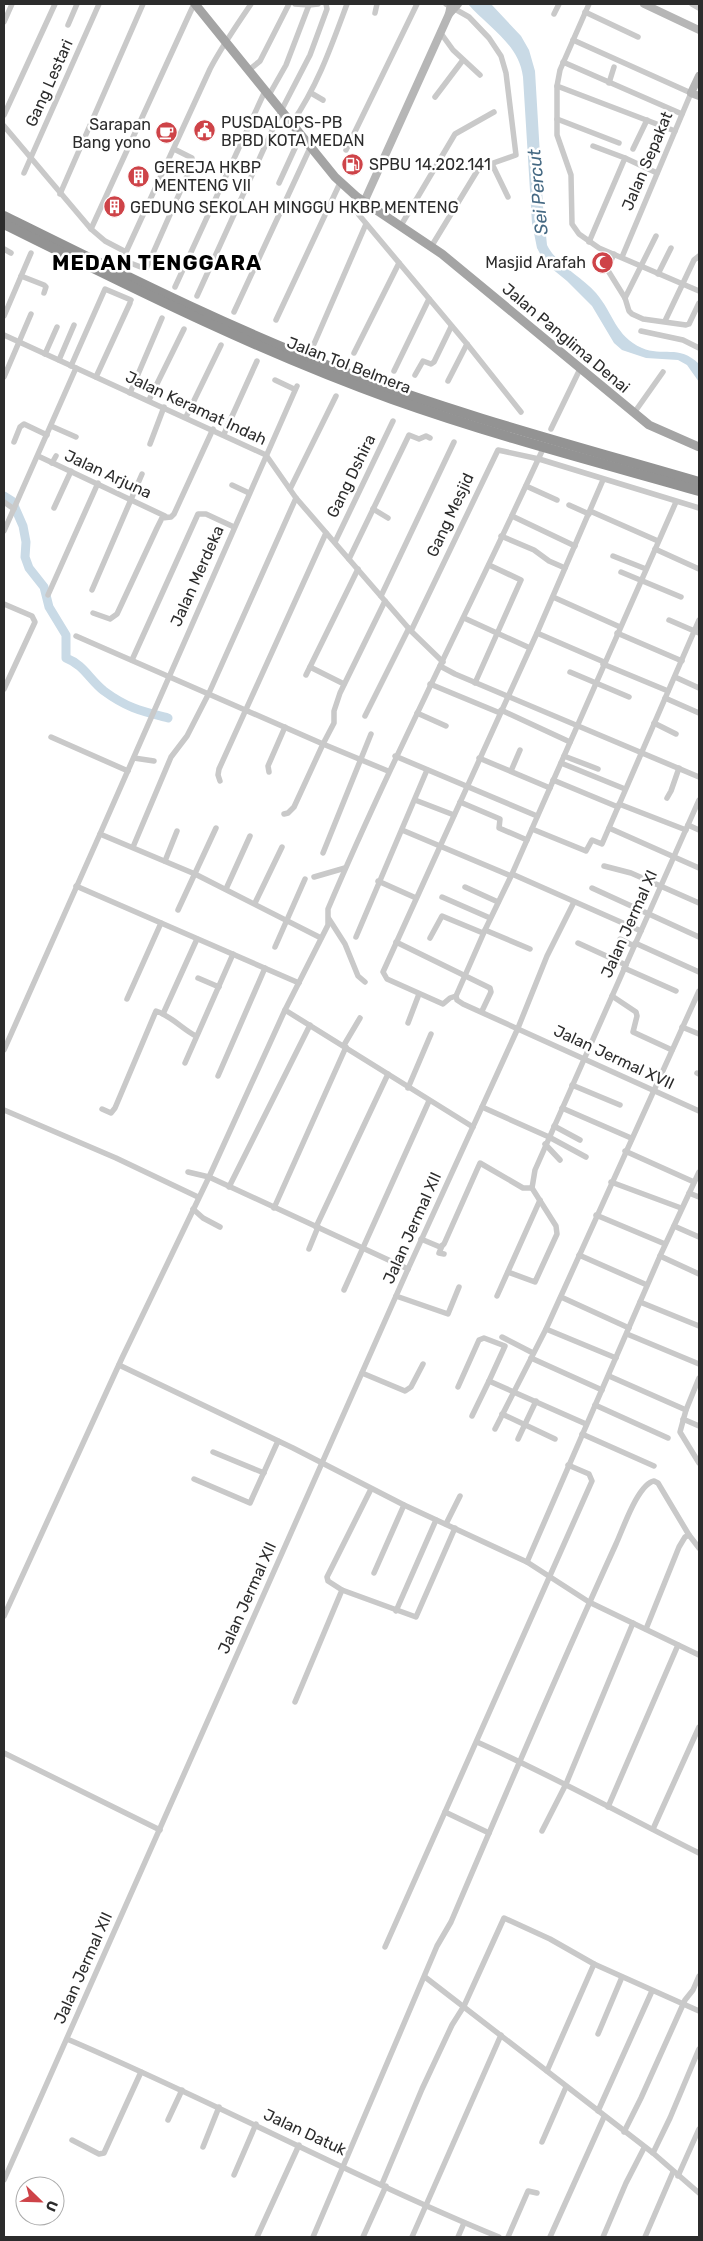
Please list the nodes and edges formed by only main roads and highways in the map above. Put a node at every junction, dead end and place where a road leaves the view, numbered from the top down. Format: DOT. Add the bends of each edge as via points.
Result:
graph roads {
  1 [pos="198,5"];
  2 [pos="4,216"];
  3 [pos="4,224"];
  4 [pos="699,447"];
  5 [pos="699,482"];
  6 [pos="699,491"];
  1 -- 4 [label="main road, Jalan Panglima Denai" via="340,183 431,247 634,413 658,430"];
  2 -- 5 [label="highway, Jalan Tol Belmera" via="214,317 338,370 452,409"];
  3 -- 6 [label="highway, Jalan Tol Belmera" via="224,331 392,399"];
}
